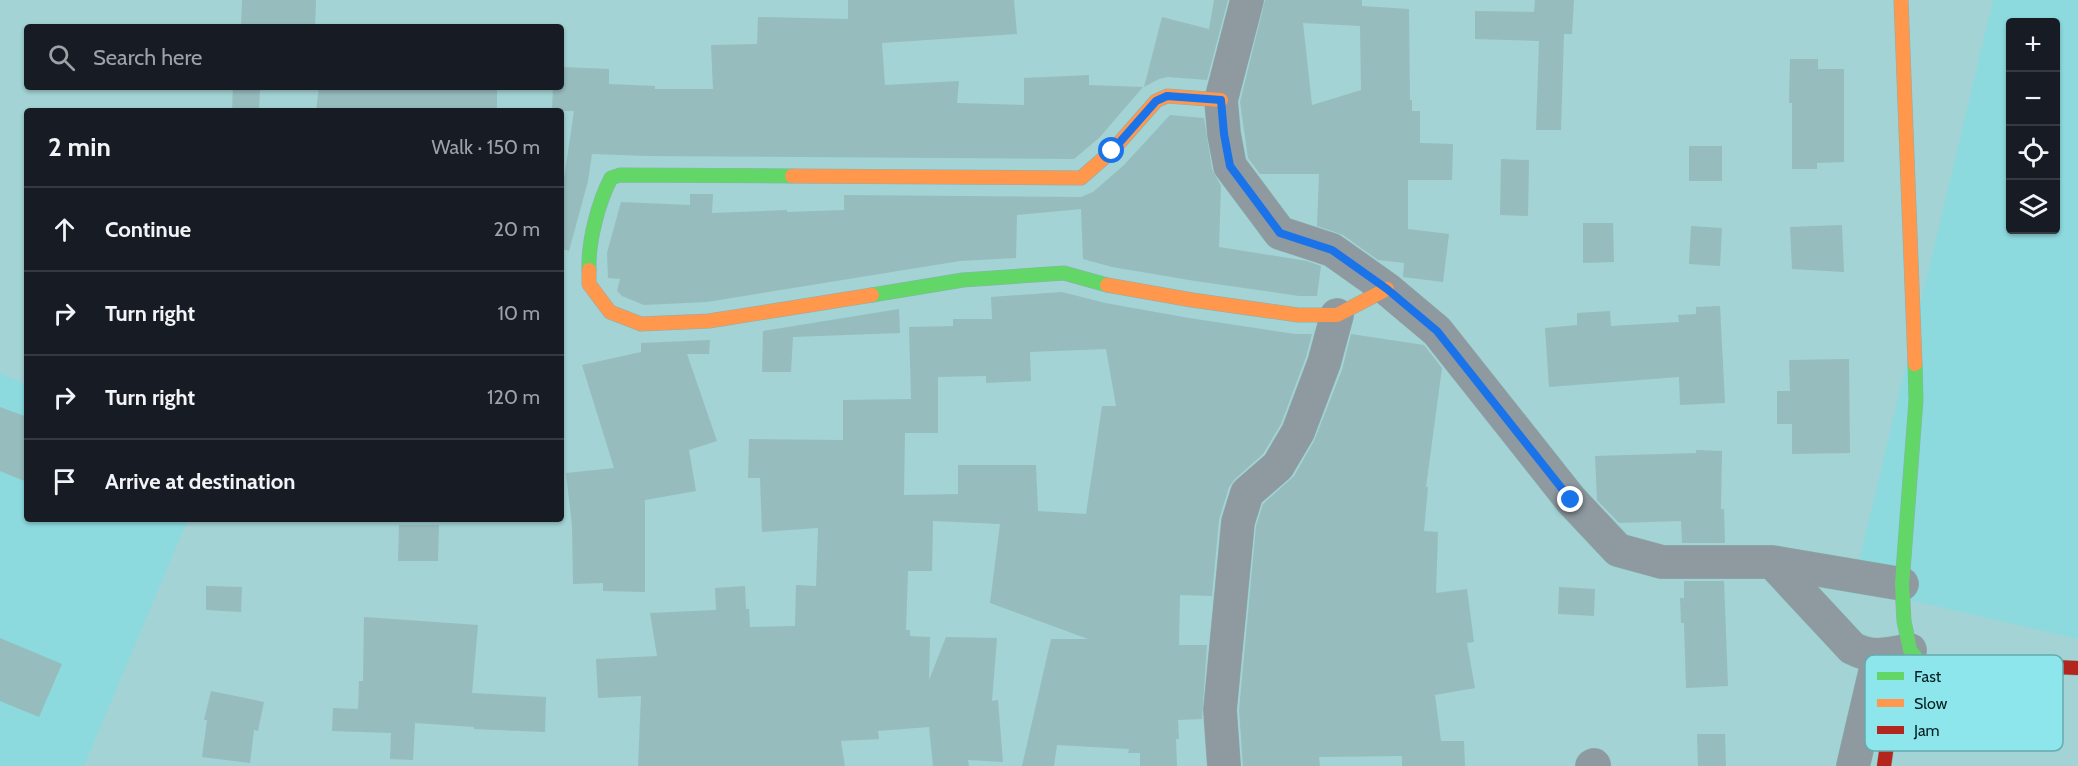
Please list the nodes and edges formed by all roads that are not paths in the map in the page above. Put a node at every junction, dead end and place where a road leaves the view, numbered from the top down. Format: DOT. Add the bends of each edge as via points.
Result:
graph roads {
  1 [pos="1247,0"];
  2 [pos="1901,0"];
  3 [pos="1221,100"];
  4 [pos="1387,289"];
  5 [pos="1337,315"];
  6 [pos="1772,562"];
  7 [pos="1902,584"];
  8 [pos="1871,655"];
  9 [pos="1906,655"];
  10 [pos="2063,667"];
  11 [pos="2078,668"];
  12 [pos="1865,742"];
  13 [pos="1886,751"];
  14 [pos="1224,766"];
  15 [pos="1853,766"];
  16 [pos="1884,766"];
  1 -- 3 [label="street"];
  2 -- 7 [label="street" via="1916,400"];
  3 -- 4 [label="street" via="1230,166 1280,233 1332,250"];
  3 -- 5 [label="street" via="1167,96 1156,101 1112,151 1081,178 620,175 611,178 605,189 588,251 589,284 610,312 641,324 709,321 963,280 1064,273 1192,300 1298,315"];
  4 -- 5 [label="street"];
  4 -- 6 [label="street" via="1437,331 1571,500 1618,550 1662,562"];
  5 -- 14 [label="street" via="1298,432 1278,466 1247,493 1238,522 1220,710"];
  6 -- 7 [label="street"];
  6 -- 8 [label="street" via="1852,648"];
  7 -- 9 [label="street"];
  10 -- 11 [label="street"];
  12 -- 15 [label="street"];
  13 -- 16 [label="street"];
}
